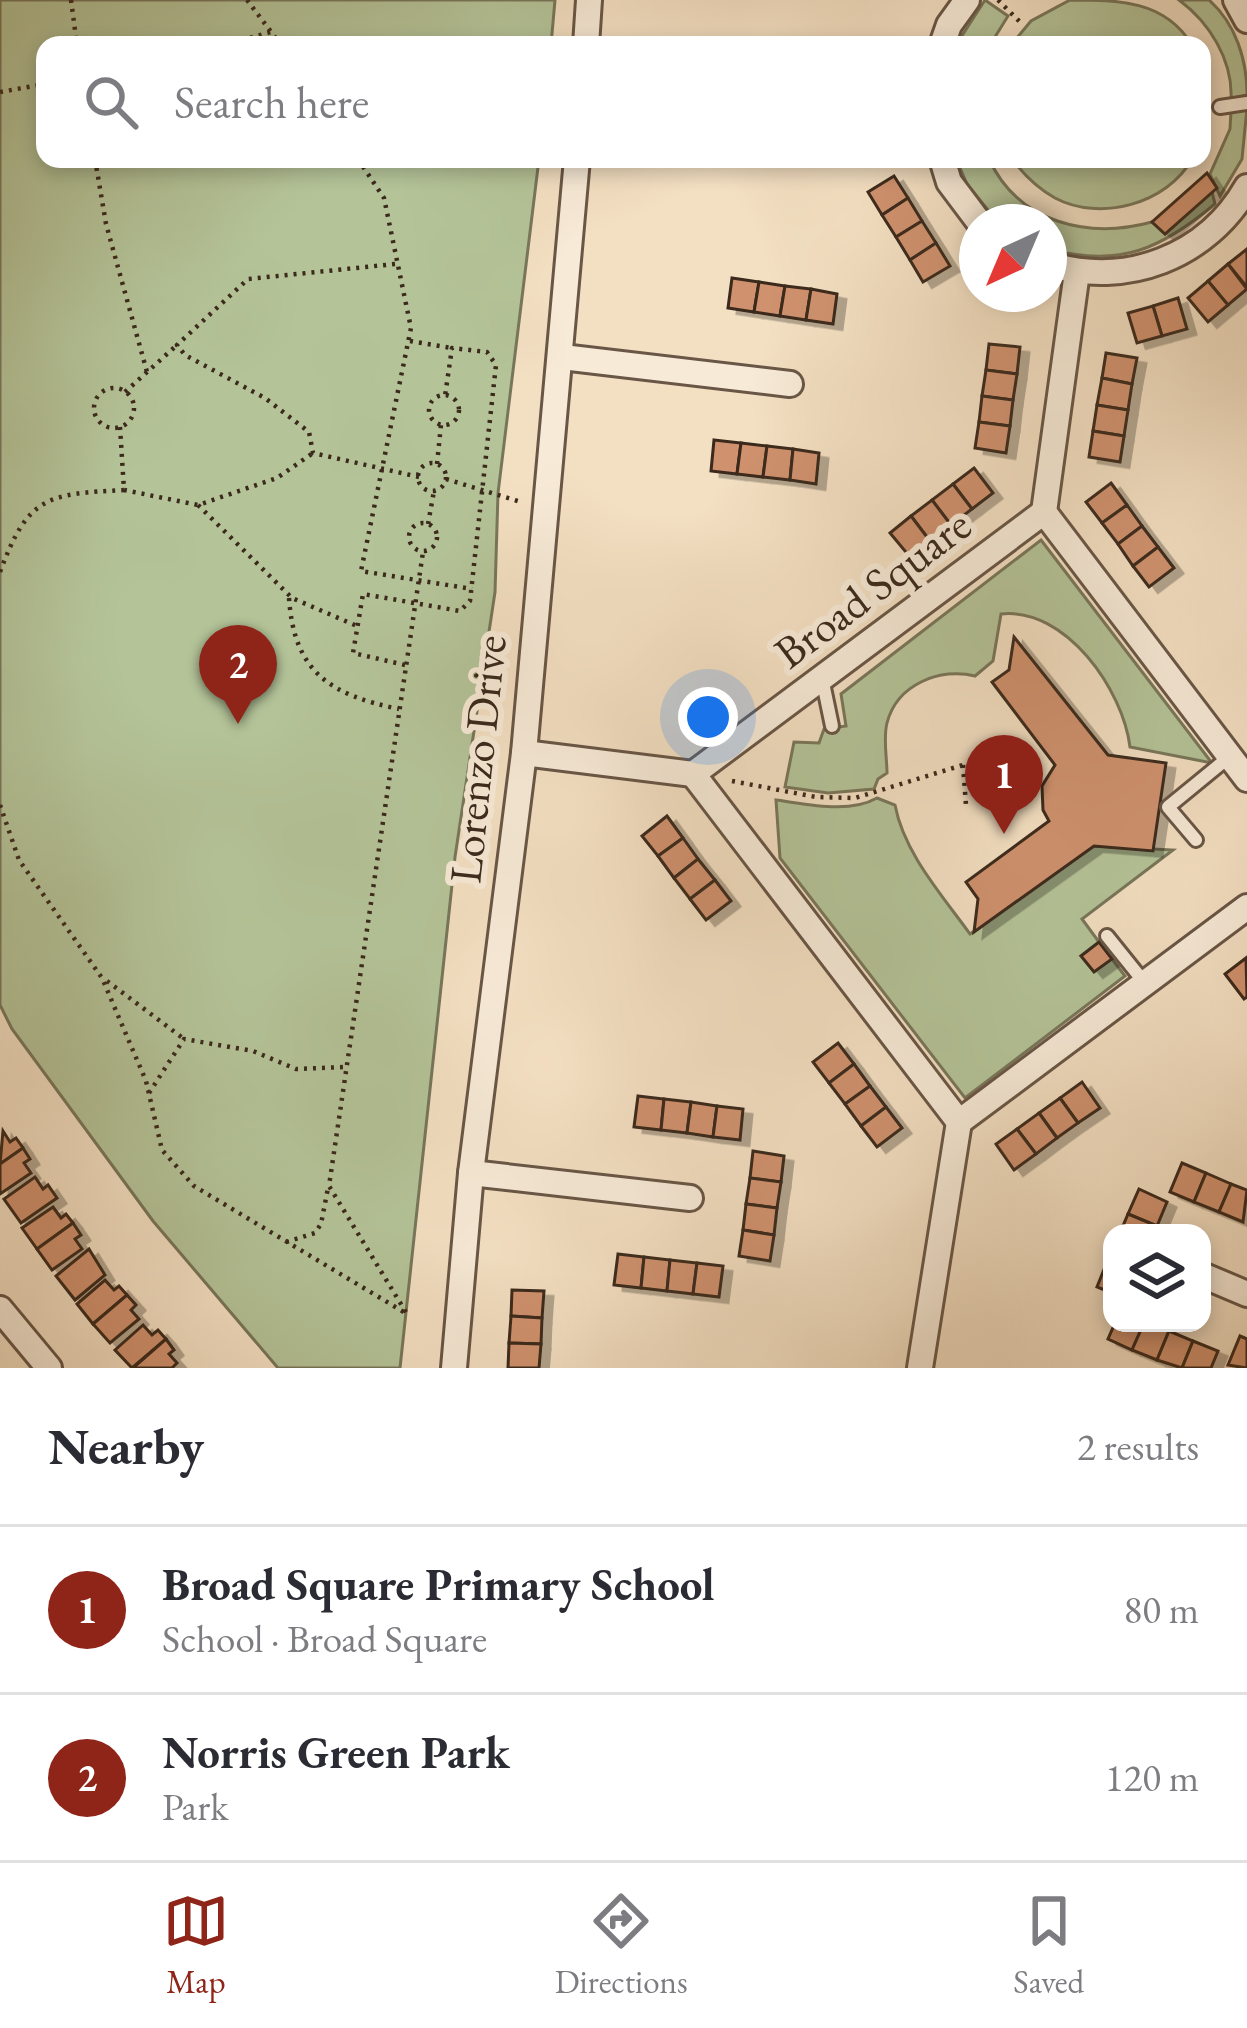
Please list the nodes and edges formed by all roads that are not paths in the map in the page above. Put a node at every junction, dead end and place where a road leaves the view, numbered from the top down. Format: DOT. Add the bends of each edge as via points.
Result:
graph roads {
  1 [pos="589,0"];
  2 [pos="967,0"];
  3 [pos="1236,0"];
  4 [pos="1247,20"];
  5 [pos="587,36"];
  6 [pos="945,36"];
  7 [pos="1247,103"];
  8 [pos="1220,107"];
  9 [pos="576,168"];
  10 [pos="945,168"];
  11 [pos="1247,187"];
  12 [pos="966,204"];
  13 [pos="1067,269"];
  14 [pos="1077,272"];
  15 [pos="562,357"];
  16 [pos="790,384"];
  17 [pos="1044,512"];
  18 [pos="822,678"];
  19 [pos="832,726"];
  20 [pos="524,753"];
  21 [pos="1230,756"];
  22 [pos="693,774"];
  23 [pos="1247,778"];
  24 [pos="1196,840"];
  25 [pos="1247,907"];
  26 [pos="1107,936"];
  27 [pos="1145,983"];
  28 [pos="959,1122"];
  29 [pos="471,1173"];
  30 [pos="690,1198"];
  31 [pos="1211,1279"];
  32 [pos="1247,1294"];
  33 [pos="0,1309"];
  34 [pos="49,1368"];
  35 [pos="454,1368"];
  36 [pos="920,1368"];
  1 -- 5 [label="street"];
  2 -- 6 [label="street"];
  3 -- 4 [label="street"];
  7 -- 8 [label="lane"];
  9 -- 15 [label="street, Lorenzo Drive"];
  10 -- 12 [label="street"];
  11 -- 14 [label="street" via="1232,213 1188,250 1134,271"];
  13 -- 14 [label="street"];
  14 -- 17 [label="street"];
  15 -- 16 [label="street"];
  15 -- 20 [label="street, Lorenzo Drive"];
  17 -- 18 [label="street, Broad Square"];
  17 -- 21 [label="street"];
  18 -- 19 [label="lane"];
  18 -- 22 [label="street, Broad Square"];
  20 -- 22 [label="street"];
  20 -- 29 [label="street, Lorenzo Drive"];
  21 -- 23 [label="street"];
  21 -- 24 [label="lane" via="1168,807"];
  22 -- 28 [label="street"];
  25 -- 27 [label="street"];
  26 -- 27 [label="lane"];
  27 -- 28 [label="street"];
  28 -- 36 [label="street"];
  29 -- 30 [label="street"];
  29 -- 35 [label="street, Lorenzo Drive"];
  31 -- 32 [label="street"];
  33 -- 34 [label="street"];
}
